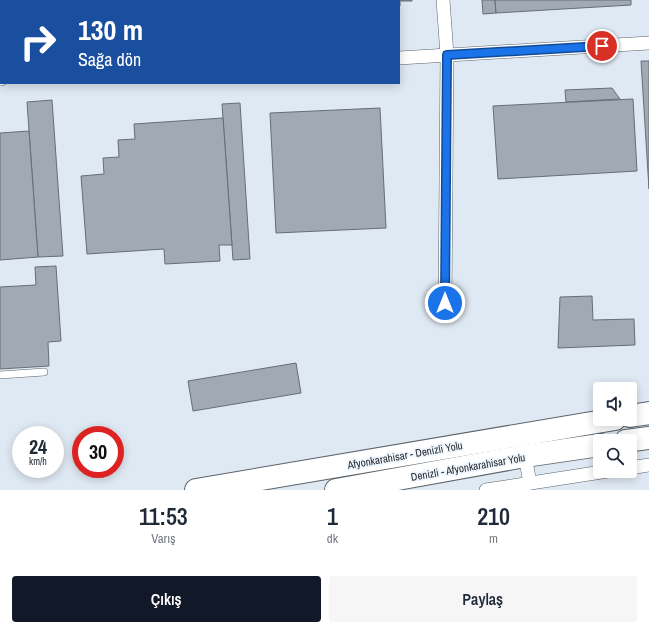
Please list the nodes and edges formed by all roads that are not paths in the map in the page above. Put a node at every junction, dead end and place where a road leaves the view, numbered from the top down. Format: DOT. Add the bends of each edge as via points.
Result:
graph roads {
  1 [pos="443,0"];
  2 [pos="649,43"];
  3 [pos="447,55"];
  4 [pos="400,58"];
  5 [pos="445,303"];
  6 [pos="44,372"];
  7 [pos="0,375"];
  8 [pos="649,413"];
  9 [pos="637,415"];
  10 [pos="593,423"];
  11 [pos="649,438"];
  12 [pos="637,440"];
  13 [pos="593,446"];
  14 [pos="525,456"];
  15 [pos="649,465"];
  16 [pos="637,467"];
  17 [pos="593,474"];
  18 [pos="531,487"];
  19 [pos="196,490"];
  20 [pos="336,490"];
  21 [pos="486,490"];
  1 -- 3 [label="street"];
  2 -- 3 [label="street"];
  3 -- 4 [label="street"];
  3 -- 5 [label="street"];
  6 -- 7 [label="lane"];
  8 -- 9 [label="highway"];
  10 -- 19 [label="highway, Afyonkarahisar - Denizli Yolu"];
  11 -- 12 [label="highway"];
  13 -- 14 [label="highway, Denizli - Afyonkarahisar Yolu"];
  14 -- 18 [label="street"];
  14 -- 20 [label="highway, Denizli - Afyonkarahisar Yolu" via="407,481"];
  15 -- 16 [label="street"];
  17 -- 18 [label="street"];
  18 -- 21 [label="street"];
}
